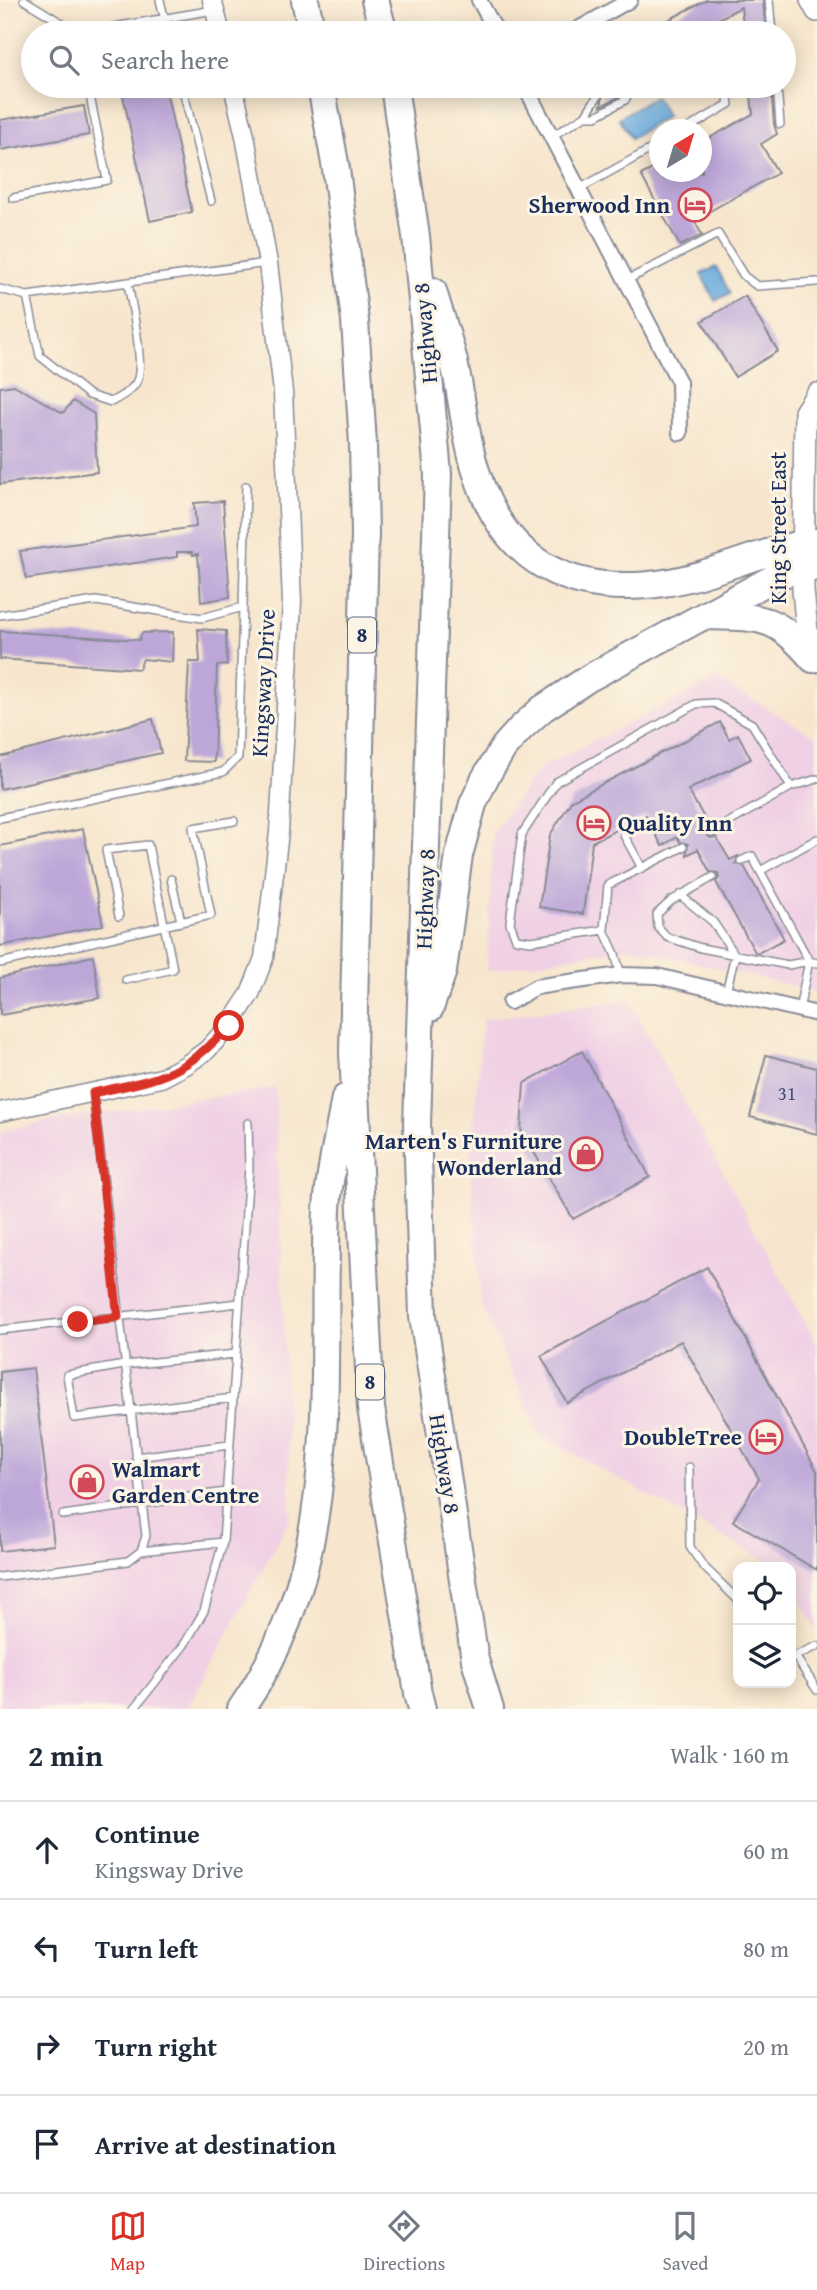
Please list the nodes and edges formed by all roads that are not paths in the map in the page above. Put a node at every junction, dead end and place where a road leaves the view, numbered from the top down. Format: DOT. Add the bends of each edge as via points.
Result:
graph roads {
  1 [pos="24,0"];
  2 [pos="160,0"];
  3 [pos="305,0"];
  4 [pos="375,0"];
  5 [pos="479,0"];
  6 [pos="630,0"];
  7 [pos="769,0"];
  8 [pos="811,0"];
  9 [pos="214,5"];
  10 [pos="817,11"];
  11 [pos="164,18"];
  12 [pos="58,21"];
  13 [pos="147,21"];
  14 [pos="165,21"];
  15 [pos="309,21"];
  16 [pos="381,21"];
  17 [pos="490,21"];
  18 [pos="593,21"];
  19 [pos="771,21"];
  20 [pos="90,98"];
  21 [pos="185,98"];
  22 [pos="236,98"];
  23 [pos="323,98"];
  24 [pos="396,98"];
  25 [pos="531,98"];
  26 [pos="596,98"];
  27 [pos="626,98"];
  28 [pos="728,98"];
  29 [pos="778,98"];
  30 [pos="585,116"];
  31 [pos="704,119"];
  32 [pos="780,124"];
  33 [pos="551,136"];
  34 [pos="649,150"];
  35 [pos="579,190"];
  36 [pos="13,198"];
  37 [pos="211,201"];
  38 [pos="416,236"];
  39 [pos="268,263"];
  40 [pos="626,281"];
  41 [pos="128,282"];
  42 [pos="817,282"];
  43 [pos="0,289"];
  44 [pos="27,296"];
  45 [pos="817,394"];
  46 [pos="680,433"];
  47 [pos="246,486"];
  48 [pos="810,543"];
  49 [pos="810,569"];
  50 [pos="243,607"];
  51 [pos="0,615"];
  52 [pos="704,616"];
  53 [pos="815,661"];
  54 [pos="817,779"];
  55 [pos="791,787"];
  56 [pos="0,818"];
  57 [pos="234,821"];
  58 [pos="712,832"];
  59 [pos="624,835"];
  60 [pos="817,839"];
  61 [pos="683,847"];
  62 [pos="741,861"];
  63 [pos="642,868"];
  64 [pos="760,871"];
  65 [pos="713,877"];
  66 [pos="171,879"];
  67 [pos="681,895"];
  68 [pos="119,916"];
  69 [pos="181,921"];
  70 [pos="163,925"];
  71 [pos="604,930"];
  72 [pos="735,955"];
  73 [pos="813,962"];
  74 [pos="0,963"];
  75 [pos="621,975"];
  76 [pos="126,980"];
  77 [pos="726,993"];
  78 [pos="510,1002"];
  79 [pos="799,1010"];
  80 [pos="817,1014"];
  81 [pos="421,1037"];
  82 [pos="353,1052"];
  83 [pos="93,1093"];
  84 [pos="0,1112"];
  85 [pos="248,1124"];
  86 [pos="239,1303"];
  87 [pos="118,1317"];
  88 [pos="0,1331"];
  89 [pos="236,1354"];
  90 [pos="124,1365"];
  91 [pos="233,1398"];
  92 [pos="130,1410"];
  93 [pos="229,1445"];
  94 [pos="136,1457"];
  95 [pos="689,1467"];
  96 [pos="226,1492"];
  97 [pos="142,1504"];
  98 [pos="63,1515"];
  99 [pos="223,1542"];
  100 [pos="141,1551"];
  101 [pos="0,1577"];
  102 [pos="733,1596"];
  103 [pos="817,1646"];
  104 [pos="796,1653"];
  105 [pos="796,1658"];
  106 [pos="817,1690"];
  107 [pos="134,1709"];
  108 [pos="241,1709"];
  109 [pos="422,1709"];
  110 [pos="490,1709"];
  1 -- 12 [label="lane"];
  2 -- 11 [label="lane"];
  3 -- 15 [label="highway"];
  4 -- 16 [label="highway"];
  5 -- 17 [label="street"];
  6 -- 18 [label="street"];
  7 -- 19 [label="lane"];
  8 -- 10 [label="main road"];
  9 -- 11 [label="lane"];
  11 -- 13 [label="lane"];
  11 -- 14 [label="lane"];
  20 -- 36 [label="lane" via="107,180"];
  21 -- 37 [label="lane"];
  22 -- 39 [label="street, Kingsway Drive"];
  23 -- 82 [label="highway, 8" via="355,321 363,444"];
  24 -- 38 [label="highway, Highway 8"];
  25 -- 33 [label="street"];
  26 -- 30 [label="lane"];
  27 -- 30 [label="lane" via="596,116"];
  28 -- 31 [label="lane" via="729,104"];
  29 -- 32 [label="lane"];
  30 -- 33 [label="lane"];
  33 -- 35 [label="street"];
  34 -- 35 [label="lane"];
  35 -- 40 [label="street"];
  38 -- 48 [label="highway" via="455,365 484,496 511,540 532,558 560,575 591,585 623,587 665,583"];
  38 -- 81 [label="highway, Highway 8" via="438,474"];
  39 -- 41 [label="lane"];
  39 -- 83 [label="street, Kingsway Drive" via="283,392 292,602 279,832 264,958 250,994 207,1050 161,1078"];
  40 -- 42 [label="lane" via="718,234 744,276 757,286"];
  40 -- 46 [label="street" via="679,382"];
  41 -- 44 [label="lane"];
  41 -- 44 [label="lane" via="140,366 136,383 111,402 89,395 40,356"];
  43 -- 44 [label="lane"];
  45 -- 48 [label="main road, King Street East" via="805,412"];
  47 -- 50 [label="lane"];
  48 -- 49 [label="main road, King Street East"];
  49 -- 52 [label="highway" via="781,574"];
  49 -- 53 [label="main road, King Street East" via="804,611"];
  50 -- 51 [label="lane" via="202,618 96,601"];
  50 -- 56 [label="lane" via="238,757 223,772"];
  52 -- 53 [label="highway" via="751,617 775,624 793,635"];
  52 -- 81 [label="highway" via="560,696 504,747 473,804 459,855 443,971"];
  54 -- 55 [label="lane"];
  55 -- 58 [label="lane"];
  55 -- 71 [label="lane" via="752,724 714,703 696,704 556,782 522,834 510,923 516,939 531,941"];
  57 -- 69 [label="lane" via="193,828 211,915"];
  59 -- 63 [label="lane"];
  60 -- 64 [label="lane"];
  61 -- 63 [label="lane"];
  62 -- 64 [label="lane" via="752,856"];
  63 -- 71 [label="lane" via="608,885"];
  64 -- 73 [label="lane"];
  65 -- 67 [label="lane"];
  66 -- 69 [label="lane"];
  67 -- 72 [label="lane" via="713,922"];
  67 -- 72 [label="lane" via="657,914 667,937"];
  68 -- 70 [label="lane" via="107,850 148,845"];
  69 -- 70 [label="lane"];
  70 -- 74 [label="lane"];
  70 -- 76 [label="lane" via="173,969"];
  71 -- 75 [label="lane"];
  72 -- 73 [label="lane" via="788,965"];
  72 -- 77 [label="lane"];
  73 -- 79 [label="lane"];
  75 -- 77 [label="street" via="657,976"];
  75 -- 78 [label="street" via="536,988"];
  77 -- 79 [label="street"];
  79 -- 80 [label="street"];
  81 -- 110 [label="highway, Highway 8" via="417,1125 423,1316 475,1660"];
  82 -- 108 [label="highway" via="327,1206 324,1437 317,1515 292,1615"];
  82 -- 109 [label="highway, 8" via="371,1408"];
  83 -- 84 [label="street, Kingsway Drive"];
  83 -- 87 [label="lane"];
  85 -- 86 [label="lane"];
  86 -- 87 [label="lane"];
  86 -- 89 [label="lane"];
  87 -- 88 [label="lane"];
  87 -- 90 [label="lane"];
  89 -- 90 [label="lane"];
  89 -- 91 [label="lane"];
  90 -- 92 [label="lane"];
  90 -- 92 [label="lane" via="67,1375 74,1418"];
  91 -- 92 [label="lane"];
  91 -- 93 [label="lane"];
  92 -- 94 [label="lane"];
  93 -- 94 [label="lane"];
  93 -- 96 [label="lane"];
  94 -- 97 [label="lane"];
  95 -- 102 [label="lane" via="690,1547"];
  96 -- 97 [label="lane"];
  96 -- 99 [label="lane"];
  97 -- 98 [label="lane"];
  97 -- 100 [label="lane" via="146,1536"];
  99 -- 100 [label="lane"];
  99 -- 107 [label="lane" via="204,1611"];
  100 -- 101 [label="lane" via="128,1561"];
  103 -- 104 [label="lane"];
  105 -- 106 [label="lane"];
}
